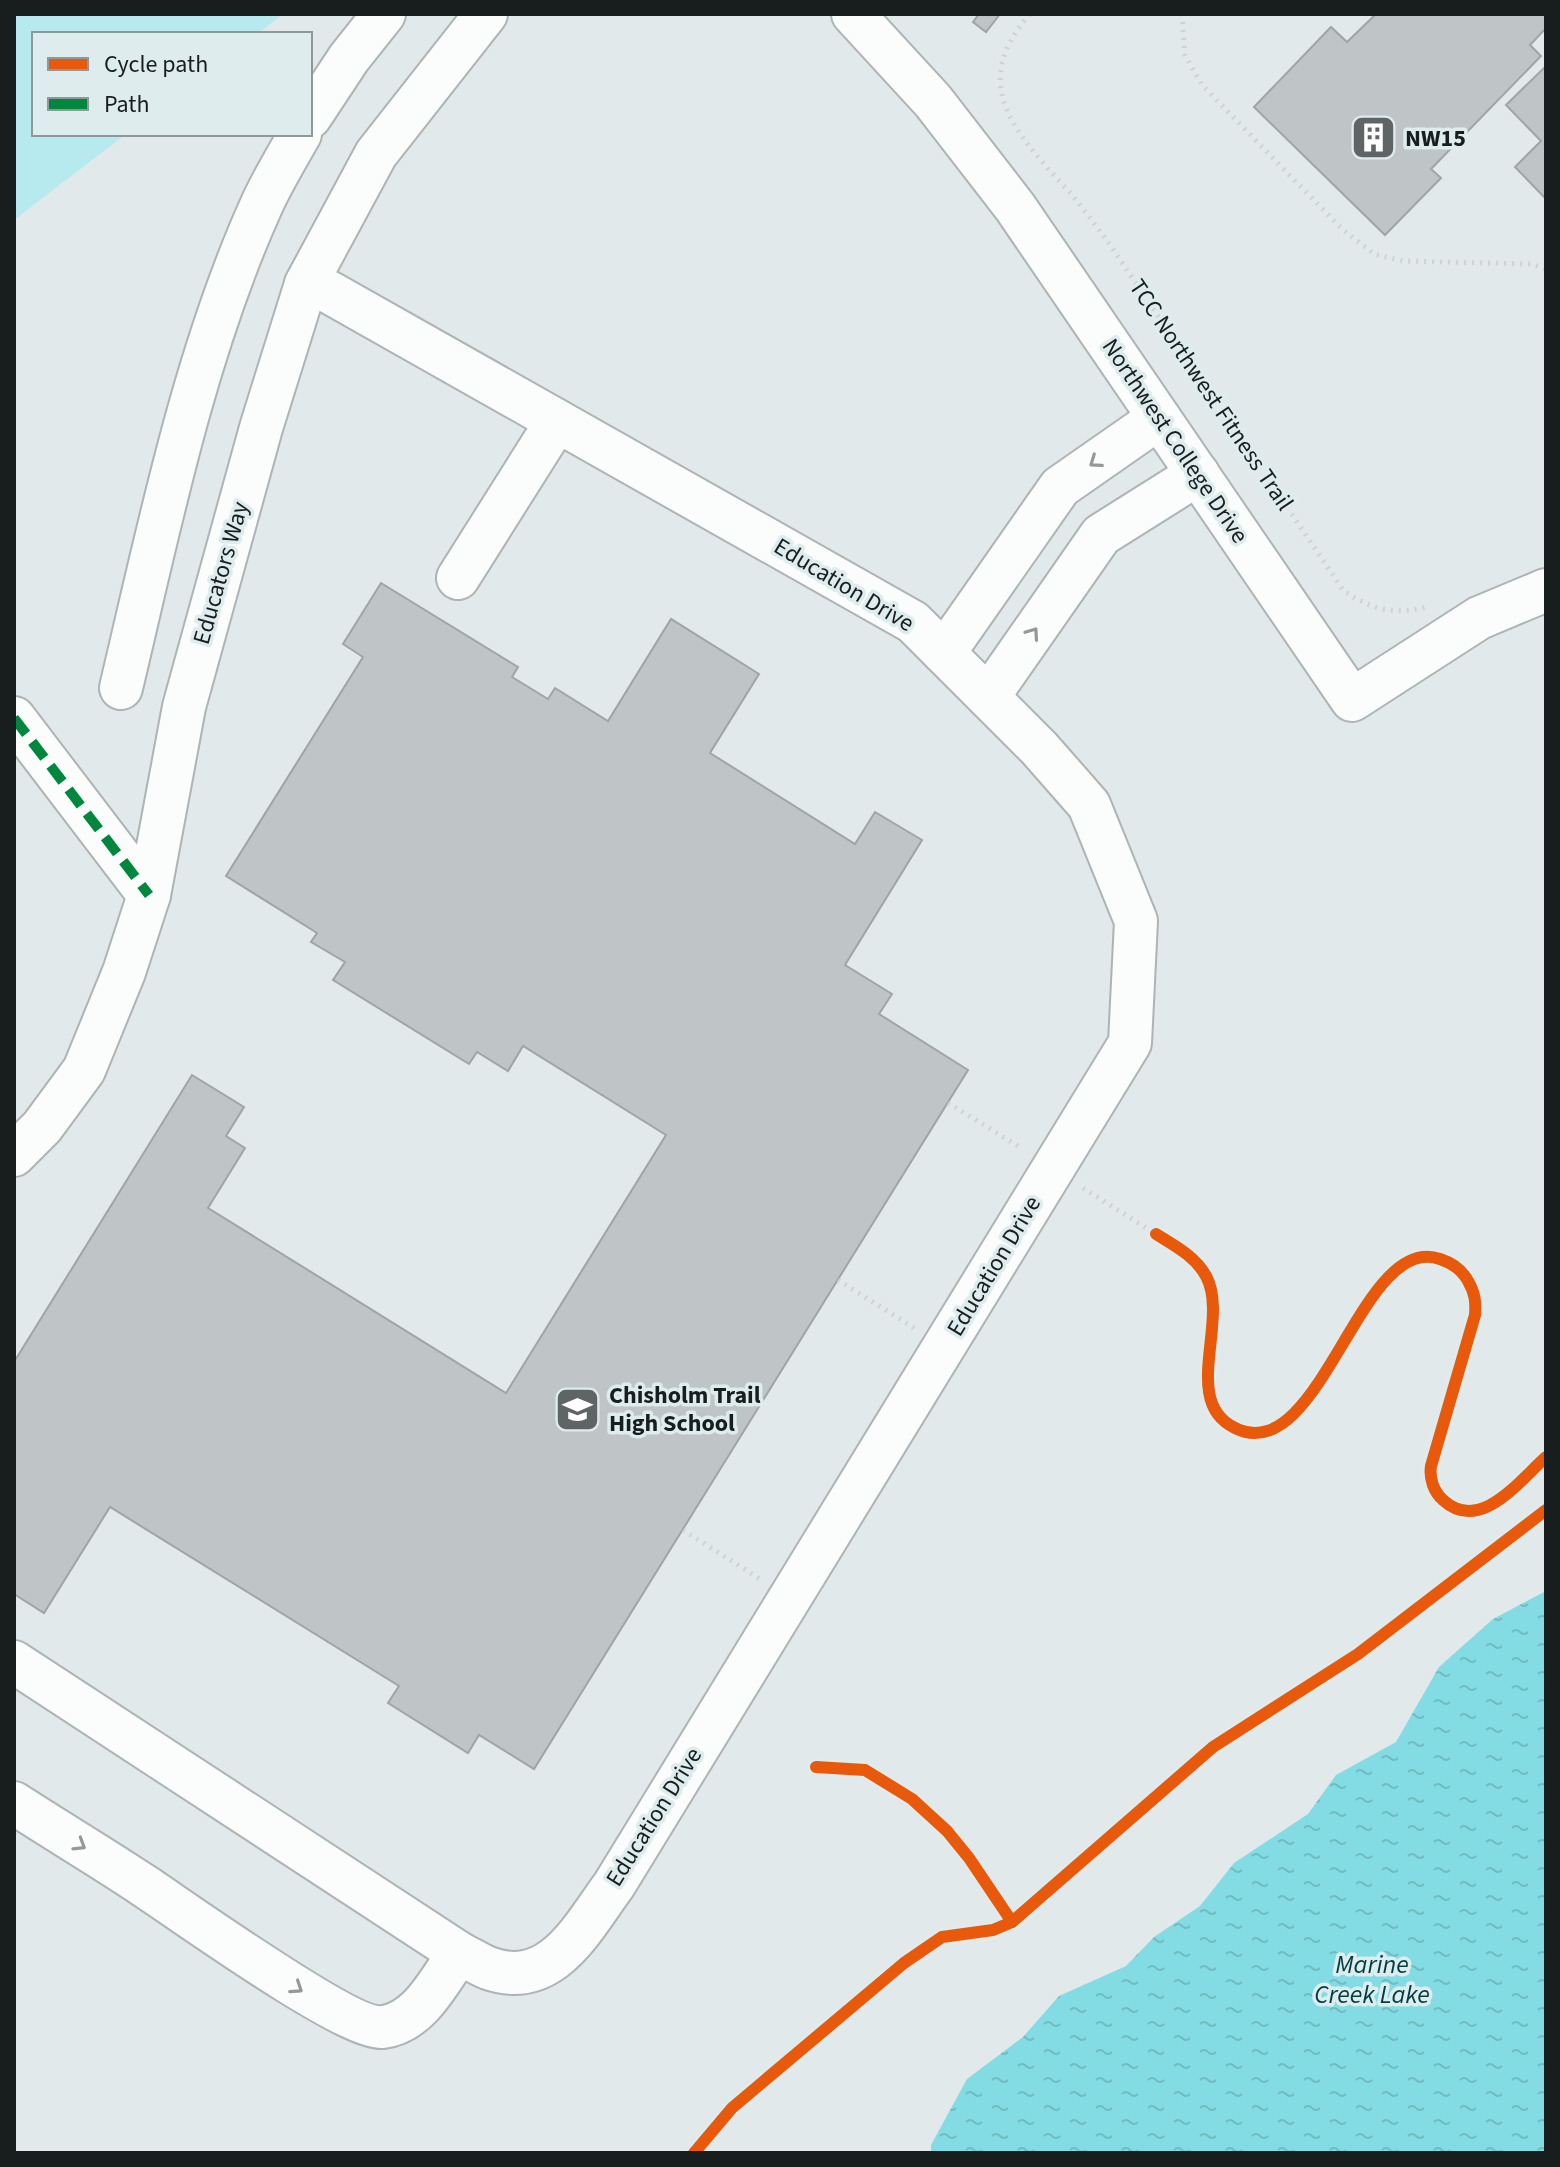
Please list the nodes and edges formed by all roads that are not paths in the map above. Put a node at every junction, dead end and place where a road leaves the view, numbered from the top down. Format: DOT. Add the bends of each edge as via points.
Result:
graph roads {
  1 [pos="384,14"];
  2 [pos="486,14"];
  3 [pos="853,14"];
  4 [pos="312,114"];
  5 [pos="299,136"];
  6 [pos="306,284"];
  7 [pos="1159,418"];
  8 [pos="557,421"];
  9 [pos="1198,474"];
  10 [pos="458,578"];
  11 [pos="1546,590"];
  12 [pos="944,653"];
  13 [pos="121,688"];
  14 [pos="988,697"];
  15 [pos="14,718"];
  16 [pos="149,895"];
  17 [pos="14,1155"];
  18 [pos="14,1662"];
  19 [pos="14,1803"];
  20 [pos="459,1953"];
  1 -- 4 [label="street"];
  2 -- 6 [label="street, Educators Way" via="376,154"];
  3 -- 7 [label="street, Northwest College Drive" via="933,101 1015,207"];
  5 -- 13 [label="street" via="262,204 211,340 186,420"];
  6 -- 8 [label="street, Education Drive"];
  6 -- 16 [label="street, Educators Way" via="184,707"];
  7 -- 9 [label="street, Northwest College Drive"];
  7 -- 12 [label="street, one-way" via="1060,487"];
  8 -- 10 [label="street"];
  8 -- 12 [label="street, Education Drive" via="913,622"];
  9 -- 11 [label="street, Northwest College Drive" via="1352,700 1479,618"];
  14 -- 9 [label="street, one-way" via="1101,535"];
  12 -- 14 [label="street, Education Drive"];
  14 -- 20 [label="street, Education Drive" via="1089,805 1136,921 1130,1043 614,1885 572,1942 555,1960 533,1971 513,1973"];
  15 -- 16 [label="street"];
  16 -- 17 [label="street, Educators Way" via="84,1070"];
  18 -- 20 [label="street, Education Drive"];
  19 -- 20 [label="street, one-way" via="308,1995 379,2028 416,2013"];
}
